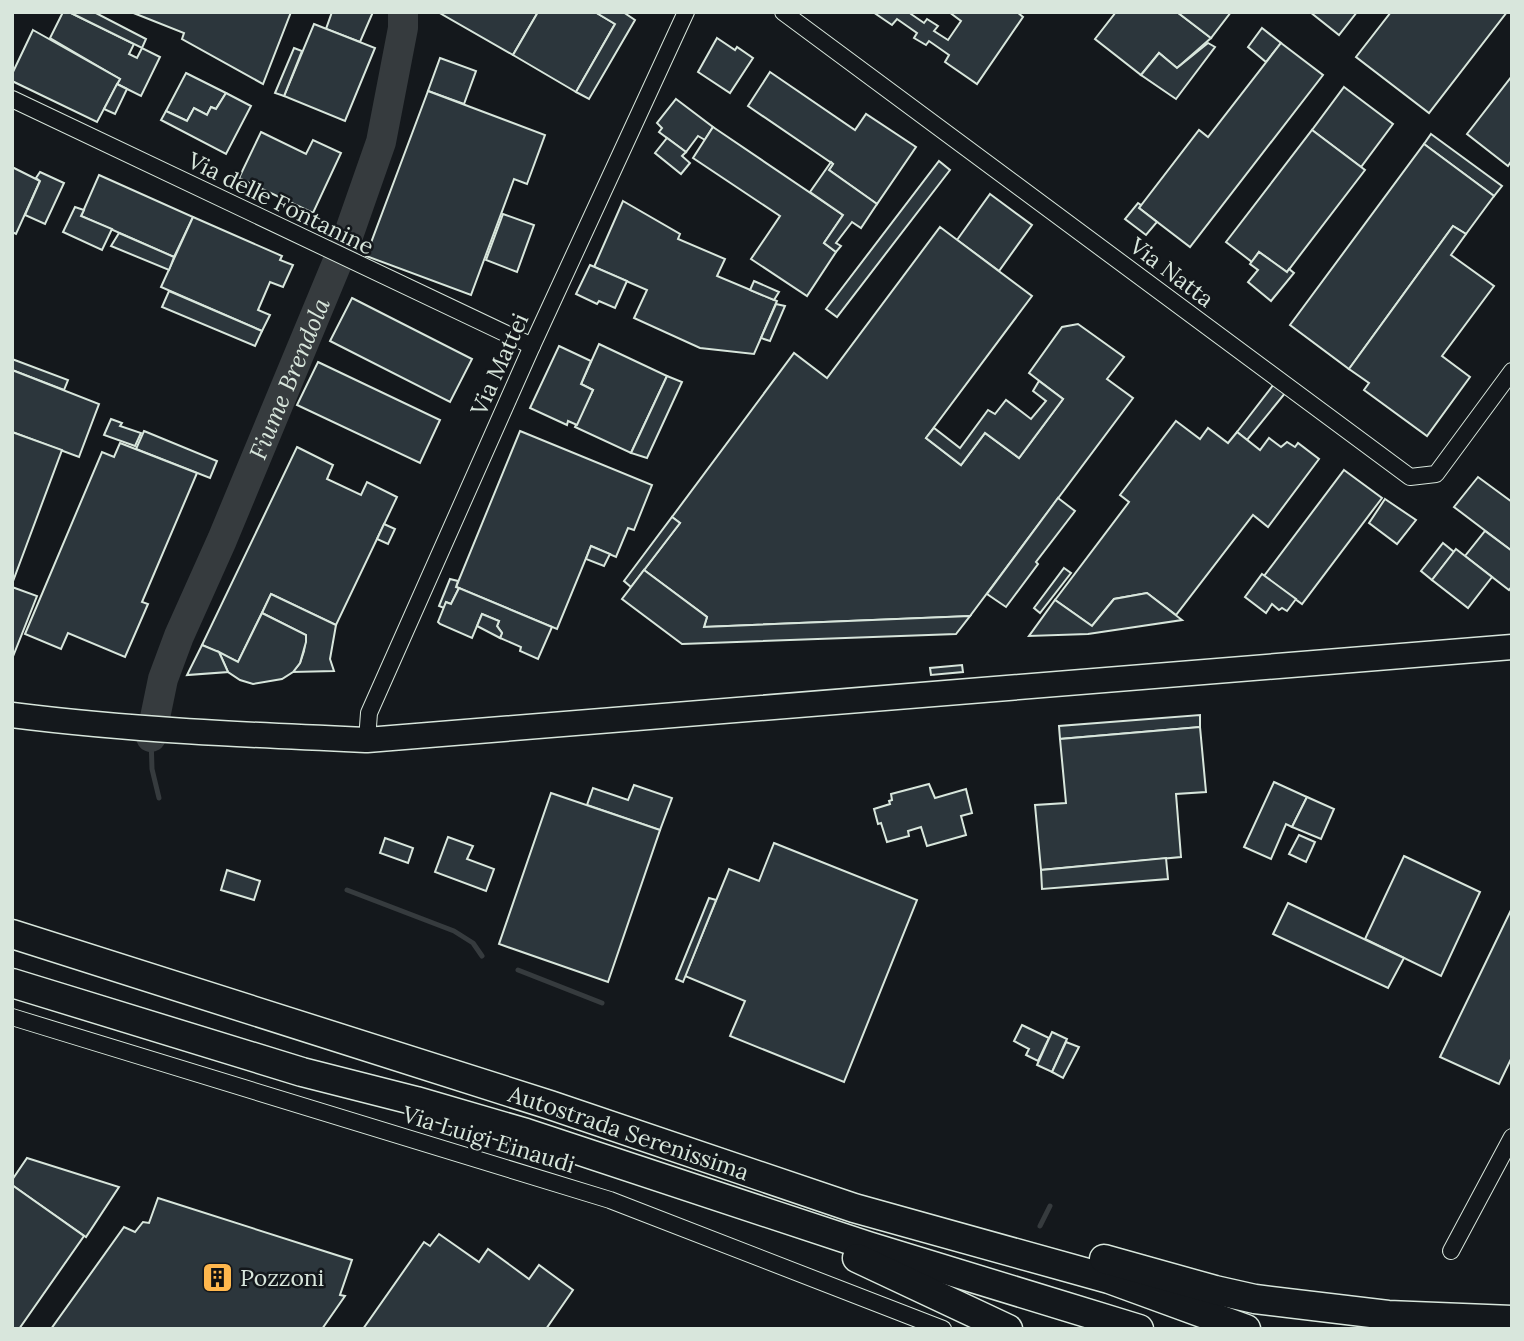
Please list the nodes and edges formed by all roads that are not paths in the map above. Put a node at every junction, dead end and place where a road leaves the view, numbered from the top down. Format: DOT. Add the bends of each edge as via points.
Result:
graph roads {
  1 [pos="686,12"];
  2 [pos="783,12"];
  3 [pos="12,99"];
  4 [pos="532,346"];
  5 [pos="1512,372"];
  6 [pos="1512,647"];
  7 [pos="12,715"];
  8 [pos="367,740"];
  9 [pos="12,934"];
  10 [pos="12,982"];
  11 [pos="12,1017"];
  12 [pos="1512,1137"];
  13 [pos="808,1192"];
  14 [pos="777,1216"];
  15 [pos="1451,1251"];
  16 [pos="1512,1320"];
  17 [pos="943,1329"];
  18 [pos="1008,1329"];
  19 [pos="1139,1329"];
  20 [pos="1246,1329"];
  1 -- 4 [label="street, Via Mattei"];
  2 -- 5 [label="street, Via Natta" via="1410,477 1436,474"];
  3 -- 4 [label="street, Via delle Fontanine"];
  4 -- 8 [label="street, Via Mattei" via="369,713"];
  6 -- 8 [label="main road"];
  7 -- 8 [label="main road"];
  9 -- 13 [label="highway, Autostrada Serenissima"];
  10 -- 14 [label="highway, Autostrada Serenissima" via="302,1072 526,1133"];
  11 -- 17 [label="street, Via Luigi Einaudi" via="610,1200"];
  12 -- 15 [label="street"];
  13 -- 16 [label="highway" via="917,1206 1255,1299 1388,1315"];
  13 -- 20 [label="highway, Autostrada Serenissima" via="1110,1279"];
  14 -- 18 [label="highway"];
  14 -- 19 [label="highway, Autostrada Serenissima"];
}
